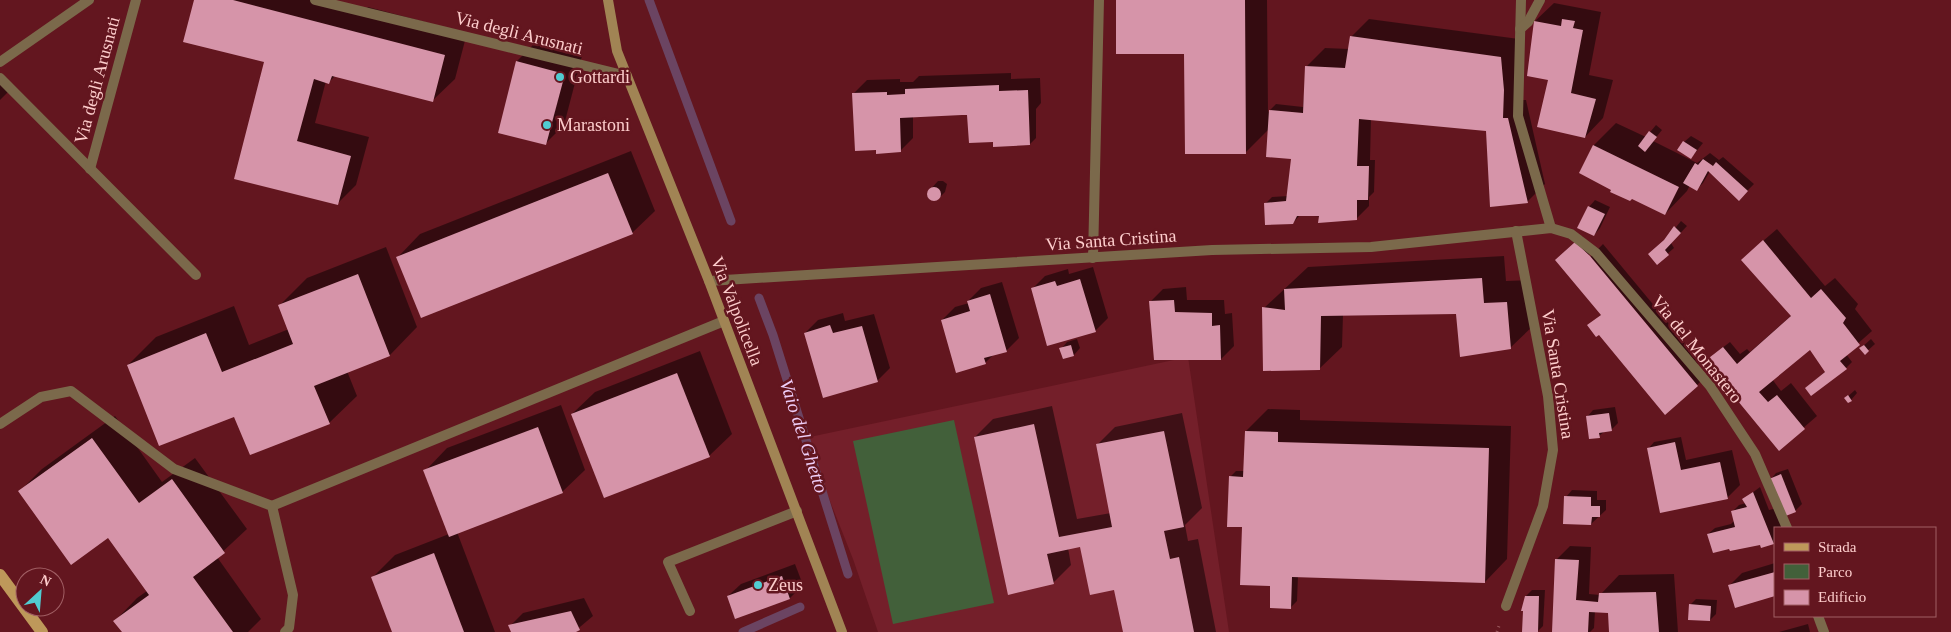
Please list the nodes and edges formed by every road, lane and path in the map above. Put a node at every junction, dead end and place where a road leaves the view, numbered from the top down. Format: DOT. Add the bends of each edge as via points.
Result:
graph roads {
  1 [pos="88,0"];
  2 [pos="136,0"];
  3 [pos="315,0"];
  4 [pos="608,0"];
  5 [pos="1099,0"];
  6 [pos="1521,0"];
  7 [pos="1540,0"];
  8 [pos="1520,29"];
  9 [pos="0,62"];
  10 [pos="627,76"];
  11 [pos="0,78"];
  12 [pos="90,169"];
  13 [pos="1551,228"];
  14 [pos="1516,231"];
  15 [pos="1571,234"];
  16 [pos="1093,258"];
  17 [pos="196,275"];
  18 [pos="709,281"];
  19 [pos="724,321"];
  20 [pos="0,424"];
  21 [pos="272,506"];
  22 [pos="797,511"];
  23 [pos="1787,527"];
  24 [pos="0,575"];
  25 [pos="1506,606"];
  26 [pos="690,610"];
  27 [pos="1818,617"];
  28 [pos="42,632"];
  29 [pos="285,632"];
  30 [pos="842,632"];
  31 [pos="1824,632"];
  1 -- 9 [label="street, Via degli Arusnati"];
  2 -- 12 [label="street, Via degli Arusnati"];
  3 -- 10 [label="street, Via degli Arusnati"];
  4 -- 10 [label="main road, Via Valpolicella" via="617,51"];
  5 -- 16 [label="street"];
  6 -- 8 [label="street"];
  7 -- 8 [label="street" via="1528,22"];
  8 -- 13 [label="street" via="1518,116"];
  10 -- 18 [label="main road, Via Valpolicella"];
  11 -- 12 [label="street, Via degli Arusnati"];
  12 -- 17 [label="street, Via degli Arusnati"];
  13 -- 14 [label="street, Via Santa Cristina"];
  13 -- 15 [label="street, Via Santa Cristina"];
  14 -- 16 [label="street, Via Santa Cristina" via="1371,247 1212,250"];
  14 -- 25 [label="street, Via Santa Cristina" via="1548,396 1553,450 1543,506"];
  15 -- 23 [label="street, Via del Monastero" via="1596,253 1710,386 1755,454"];
  16 -- 18 [label="street, Via Santa Cristina"];
  18 -- 19 [label="main road, Via Valpolicella"];
  19 -- 21 [label="street"];
  19 -- 22 [label="main road, Via Valpolicella"];
  20 -- 21 [label="street" via="41,397 71,391 174,469"];
  21 -- 29 [label="street" via="293,595 289,628"];
  22 -- 26 [label="street" via="668,562"];
  22 -- 30 [label="main road, Via Valpolicella"];
  24 -- 28 [label="main road"];
  27 -- 31 [label="street"];
}
